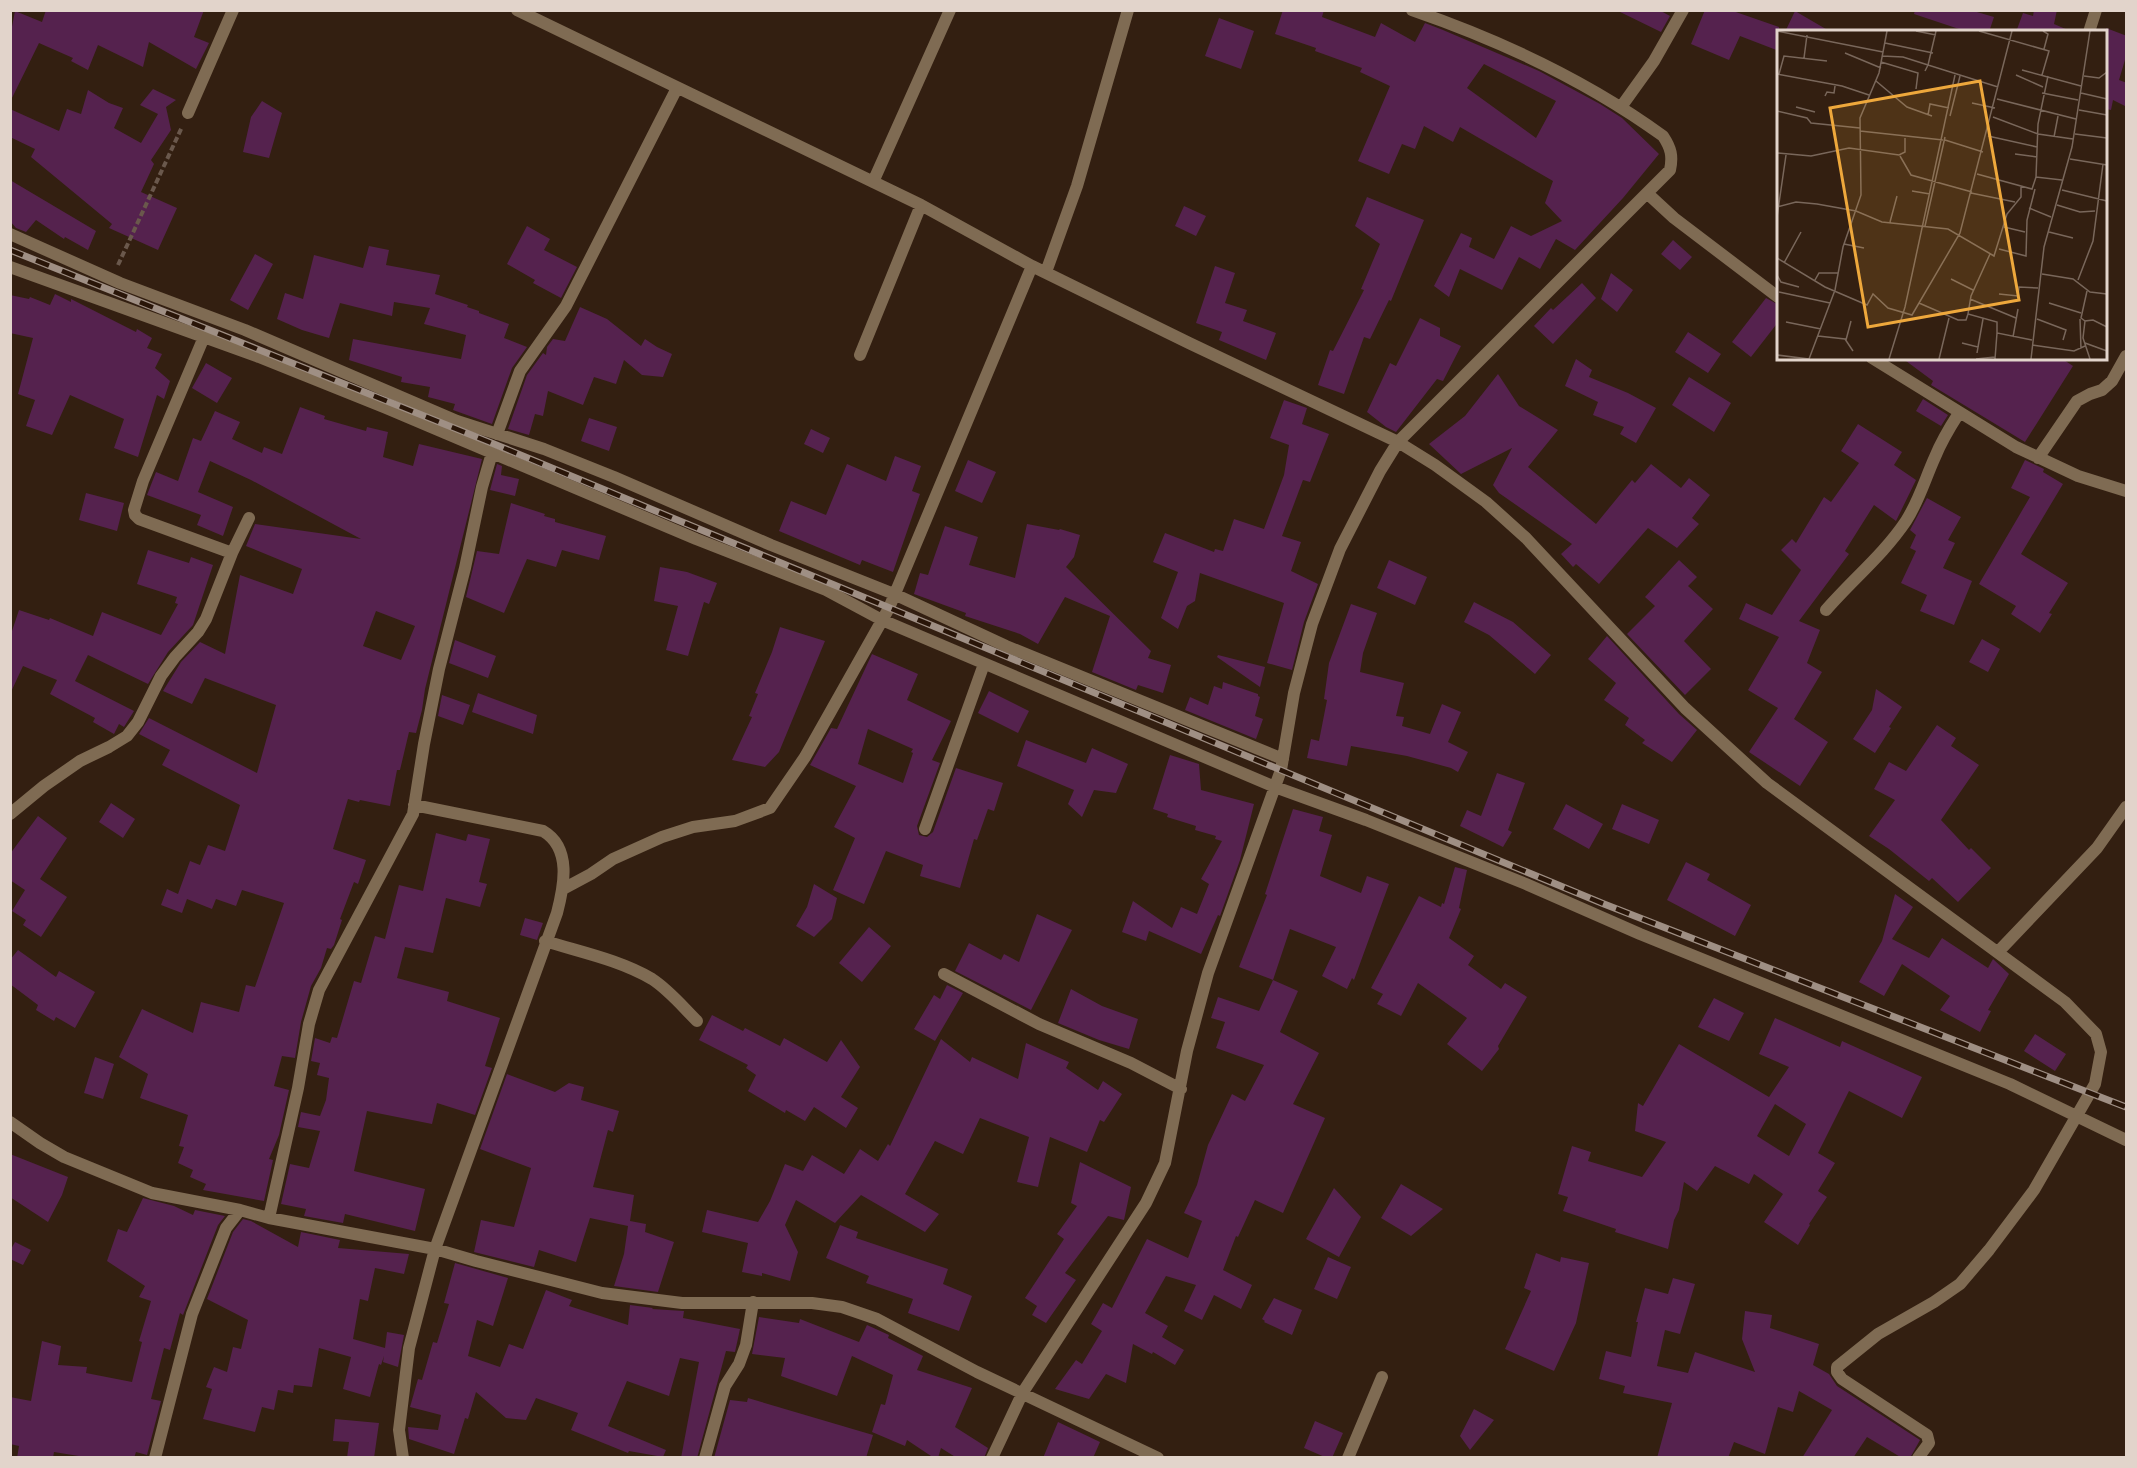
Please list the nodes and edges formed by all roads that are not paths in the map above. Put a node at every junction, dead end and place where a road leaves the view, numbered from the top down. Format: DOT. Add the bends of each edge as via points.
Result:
graph roads {
  1 [pos="233,10"];
  2 [pos="517,10"];
  3 [pos="950,10"];
  4 [pos="1128,10"];
  5 [pos="1683,10"];
  6 [pos="2096,10"];
  7 [pos="1418,12"];
  8 [pos="536,14"];
  9 [pos="2090,30"];
  10 [pos="677,88"];
  11 [pos="1620,107"];
  12 [pos="188,113"];
  13 [pos="873,182"];
  14 [pos="1648,194"];
  15 [pos="921,205"];
  16 [pos="10,234"];
  17 [pos="1032,266"];
  18 [pos="10,267"];
  19 [pos="1046,272"];
  20 [pos="1777,295"];
  21 [pos="204,337"];
  22 [pos="860,355"];
  23 [pos="2127,356"];
  24 [pos="1875,360"];
  25 [pos="1959,413"];
  26 [pos="497,434"];
  27 [pos="1398,442"];
  28 [pos="492,453"];
  29 [pos="2038,458"];
  30 [pos="2127,491"];
  31 [pos="249,518"];
  32 [pos="232,552"];
  33 [pos="894,594"];
  34 [pos="1826,610"];
  35 [pos="882,620"];
  36 [pos="984,664"];
  37 [pos="1283,759"];
  38 [pos="1275,787"];
  39 [pos="414,805"];
  40 [pos="2127,807"];
  41 [pos="10,814"];
  42 [pos="925,829"];
  43 [pos="563,889"];
  44 [pos="545,941"];
  45 [pos="1998,952"];
  46 [pos="944,974"];
  47 [pos="697,1020"];
  48 [pos="1181,1089"];
  49 [pos="2076,1116"];
  50 [pos="10,1122"];
  51 [pos="2127,1140"];
  52 [pos="240,1210"];
  53 [pos="269,1218"];
  54 [pos="435,1249"];
  55 [pos="753,1302"];
  56 [pos="1382,1377"];
  57 [pos="1023,1392"];
  58 [pos="155,1458"];
  59 [pos="403,1458"];
  60 [pos="705,1458"];
  61 [pos="992,1458"];
  62 [pos="1158,1458"];
  63 [pos="1348,1458"];
  64 [pos="1918,1458"];
  1 -- 12 [label="street"];
  2 -- 8 [label="street"];
  3 -- 13 [label="street"];
  4 -- 19 [label="street" via="1077,186"];
  5 -- 11 [label="street" via="1654,61"];
  6 -- 9 [label="street"];
  7 -- 11 [label="street" via="1536,60"];
  8 -- 10 [label="street"];
  10 -- 13 [label="street"];
  10 -- 26 [label="street" via="566,306 520,370"];
  11 -- 14 [label="street" via="1663,136 1670,147 1670,170"];
  13 -- 15 [label="street"];
  14 -- 20 [label="street"];
  14 -- 27 [label="street"];
  15 -- 17 [label="street"];
  15 -- 22 [label="street"];
  16 -- 26 [label="street" via="111,279"];
  17 -- 19 [label="street"];
  17 -- 33 [label="street"];
  18 -- 21 [label="street"];
  19 -- 27 [label="street"];
  21 -- 28 [label="street"];
  21 -- 32 [label="street" via="134,510 139,519"];
  23 -- 29 [label="street" via="2102,390 2077,401"];
  24 -- 25 [label="street"];
  25 -- 29 [label="street"];
  25 -- 34 [label="street" via="1944,436 1919,498 1890,544"];
  26 -- 33 [label="street" via="614,477"];
  27 -- 37 [label="street" via="1340,549 1316,614 1294,693"];
  27 -- 45 [label="street" via="1477,496 1526,538 1685,708 1767,783"];
  28 -- 35 [label="street" via="826,590"];
  28 -- 39 [label="street" via="439,669"];
  29 -- 30 [label="street"];
  31 -- 32 [label="street"];
  32 -- 41 [label="street" via="206,619 161,676 127,736 80,761"];
  33 -- 35 [label="street"];
  33 -- 37 [label="street" via="1006,646"];
  35 -- 36 [label="street"];
  35 -- 43 [label="street" via="805,757 770,808 735,821 693,827 662,837 613,858"];
  36 -- 38 [label="street"];
  36 -- 42 [label="street"];
  37 -- 38 [label="street"];
  38 -- 48 [label="street" via="1208,974"];
  38 -- 49 [label="street" via="1526,884 2010,1084"];
  39 -- 43 [label="street" via="543,831 554,839 561,854"];
  39 -- 53 [label="street" via="392,857 320,990 309,1024"];
  40 -- 45 [label="street" via="2097,848"];
  43 -- 44 [label="street"];
  44 -- 47 [label="street" via="630,968 663,987"];
  44 -- 54 [label="street"];
  45 -- 49 [label="street" via="2065,1002 2096,1034 2101,1052 2094,1084"];
  46 -- 48 [label="street" via="1040,1024"];
  48 -- 57 [label="street" via="1165,1163 1146,1203"];
  49 -- 51 [label="street"];
  49 -- 64 [label="street" via="2034,1190 1960,1284 1878,1334 1837,1367 1842,1379 1927,1435 1929,1443"];
  50 -- 52 [label="street" via="64,1157 152,1193"];
  52 -- 53 [label="street"];
  52 -- 58 [label="street" via="226,1228 192,1314"];
  53 -- 54 [label="street"];
  54 -- 55 [label="street" via="602,1293 682,1303"];
  54 -- 59 [label="street" via="409,1348 399,1430"];
  55 -- 57 [label="street" via="842,1307 877,1319"];
  55 -- 60 [label="street" via="746,1345 725,1386"];
  56 -- 63 [label="street"];
  57 -- 61 [label="street"];
  57 -- 62 [label="street"];
}
